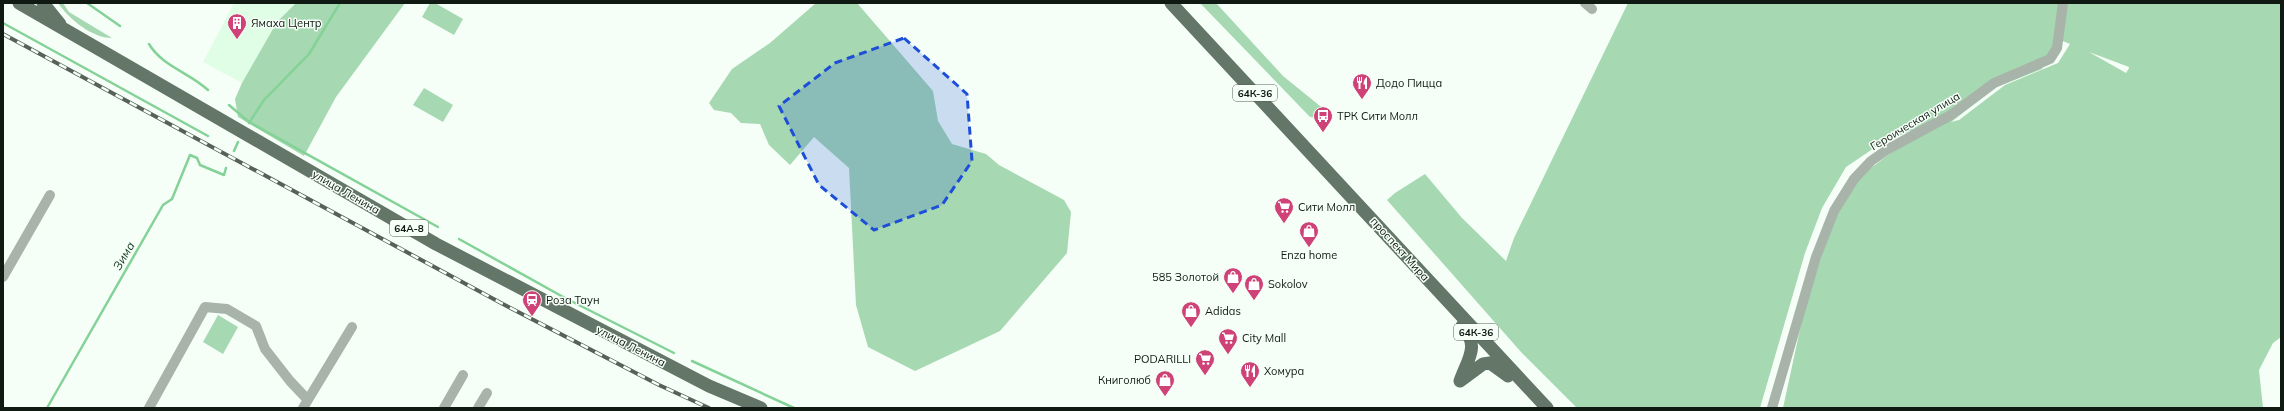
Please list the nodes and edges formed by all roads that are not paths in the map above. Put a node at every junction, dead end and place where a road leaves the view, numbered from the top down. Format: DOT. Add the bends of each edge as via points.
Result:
graph roads {
  1 [pos="19,3"];
  2 [pos="43,3"];
  3 [pos="1171,3"];
  4 [pos="2063,3"];
  5 [pos="66,31"];
  6 [pos="50,194"];
  7 [pos="3,277"];
  8 [pos="1438,290"];
  9 [pos="352,327"];
  10 [pos="1487,344"];
  11 [pos="463,375"];
  12 [pos="1458,383"];
  13 [pos="487,393"];
  14 [pos="1537,398"];
  15 [pos="305,404"];
  16 [pos="149,408"];
  17 [pos="444,408"];
  18 [pos="478,408"];
  19 [pos="760,408"];
  20 [pos="1547,408"];
  21 [pos="1772,408"];
  1 -- 5 [label="main road, улица Ленина / 64А-8"];
  2 -- 5 [label="main road, улица Ленина / 64А-8"];
  3 -- 8 [label="main road, проспект Мира / 64К-36"];
  4 -- 21 [label="street, Героическая улица" via="2057,48 2050,59 1994,83 1951,115 1882,153 1854,179 1834,211 1816,257"];
  5 -- 19 [label="main road, улица Ленина / 64А-8" via="124,62 436,244 702,382"];
  6 -- 7 [label="street"];
  8 -- 10 [label="main road, проспект Мира / 64К-36"];
  8 -- 12 [label="main road" via="1452,315 1466,330 1473,345 1472,353"];
  9 -- 15 [label="street"];
  10 -- 12 [label="main road"];
  10 -- 14 [label="main road, проспект Мира / 64К-36"];
  11 -- 17 [label="street"];
  12 -- 14 [label="main road" via="1483,364 1490,363"];
  13 -- 18 [label="street"];
  14 -- 20 [label="main road, проспект Мира / 64К-36"];
  15 -- 16 [label="street" via="265,349 256,326 228,309 205,307"];
}
